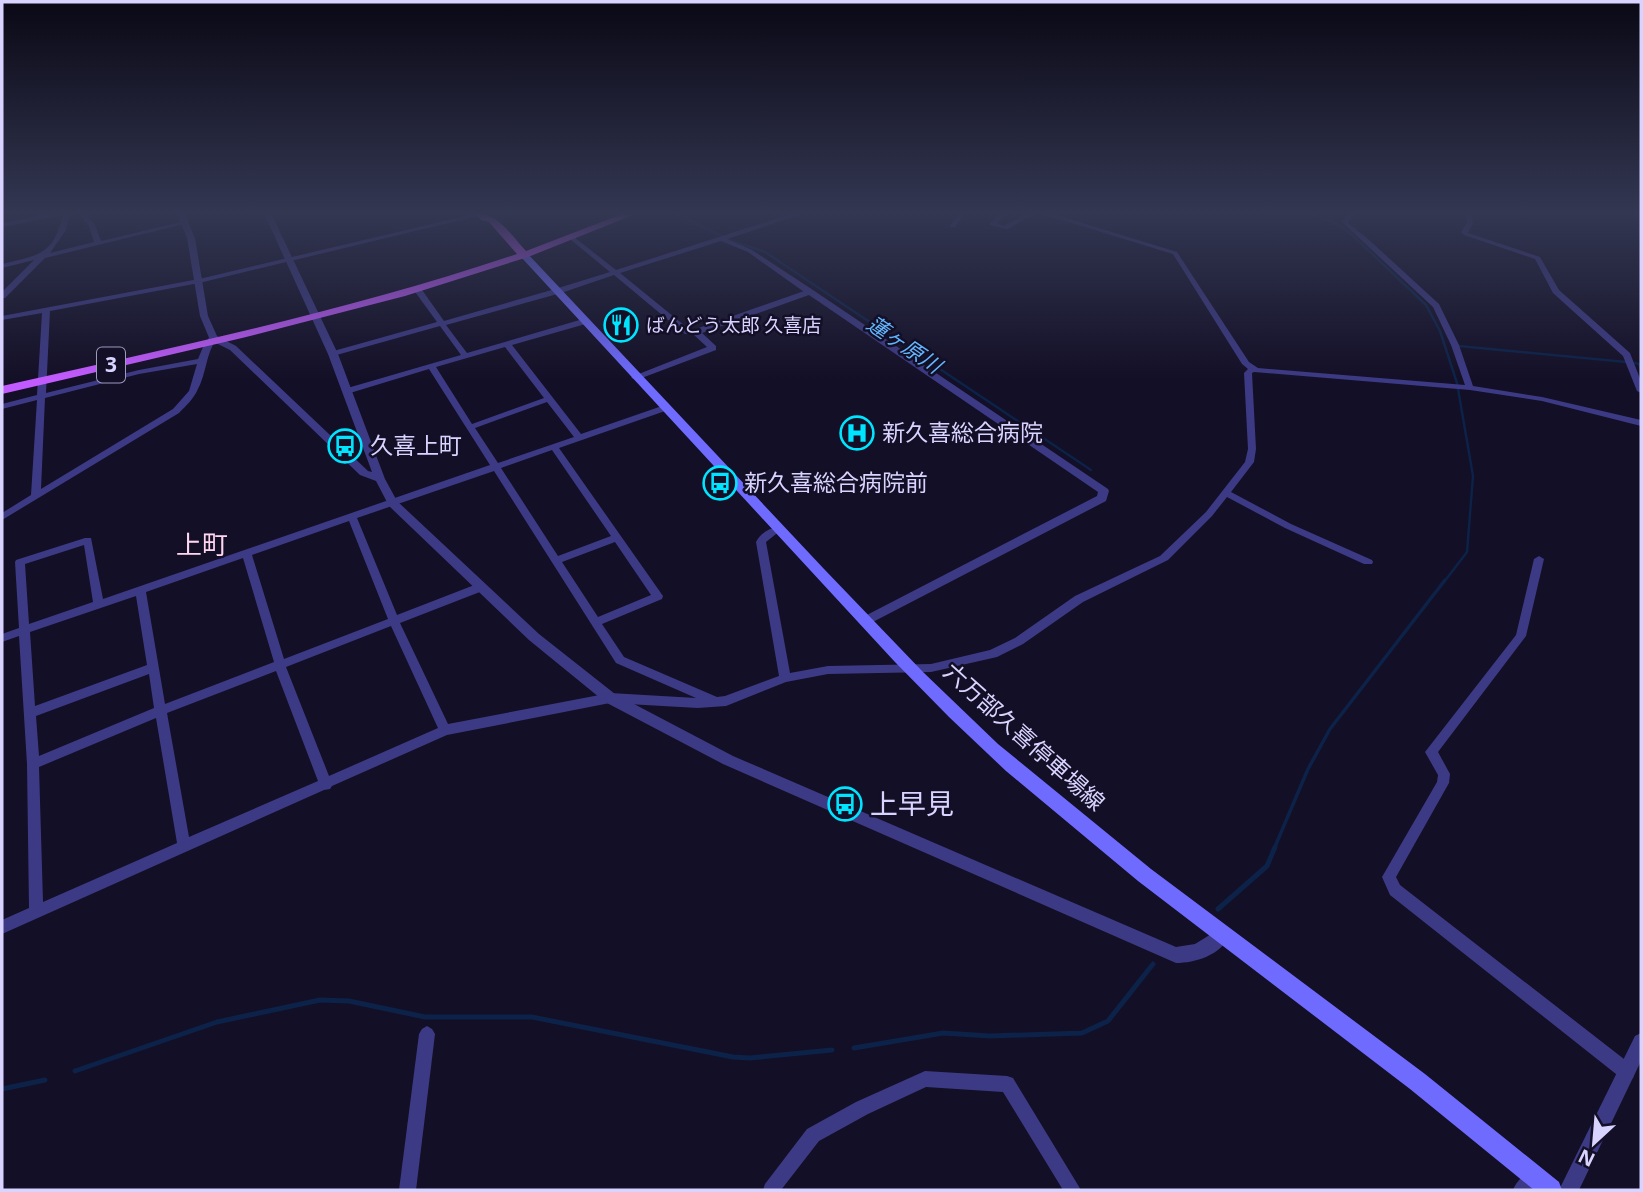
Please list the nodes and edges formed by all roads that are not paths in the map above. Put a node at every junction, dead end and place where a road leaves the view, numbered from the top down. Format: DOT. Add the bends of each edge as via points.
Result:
graph roads {
  1 [pos="29,269"];
  2 [pos="197,269"];
  3 [pos="253,269"];
  4 [pos="294,269"];
  5 [pos="470,269"];
  6 [pos="477,269"];
  7 [pos="538,269"];
  8 [pos="610,269"];
  9 [pos="629,269"];
  10 [pos="776,269"];
  11 [pos="1185,269"];
  12 [pos="1396,269"];
  13 [pos="1543,269"];
  14 [pos="615,273"];
  15 [pos="200,281"];
  16 [pos="417,289"];
  17 [pos="558,290"];
  18 [pos="810,292"];
  19 [pos="2,296"];
  20 [pos="46,310"];
  21 [pos="315,315"];
  22 [pos="2,318"];
  23 [pos="586,321"];
  24 [pos="442,323"];
  25 [pos="696,332"];
  26 [pos="214,340"];
  27 [pos="507,344"];
  28 [pos="333,354"];
  29 [pos="465,356"];
  30 [pos="203,361"];
  31 [pos="431,366"];
  32 [pos="1252,369"];
  33 [pos="636,377"];
  34 [pos="43,378"];
  35 [pos="1463,387"];
  36 [pos="2,388"];
  37 [pos="347,391"];
  38 [pos="1641,391"];
  39 [pos="41,397"];
  40 [pos="549,399"];
  41 [pos="2,406"];
  42 [pos="665,408"];
  43 [pos="1641,423"];
  44 [pos="471,427"];
  45 [pos="579,438"];
  46 [pos="554,447"];
  47 [pos="498,467"];
  48 [pos="380,479"];
  49 [pos="1226,493"];
  50 [pos="36,496"];
  51 [pos="393,503"];
  52 [pos="3,516"];
  53 [pos="352,517"];
  54 [pos="776,530"];
  55 [pos="617,538"];
  56 [pos="247,554"];
  57 [pos="1539,558"];
  58 [pos="557,560"];
  59 [pos="1368,562"];
  60 [pos="481,587"];
  61 [pos="140,590"];
  62 [pos="99,605"];
  63 [pos="394,621"];
  64 [pos="864,621"];
  65 [pos="596,622"];
  66 [pos="24,631"];
  67 [pos="2,638"];
  68 [pos="281,665"];
  69 [pos="152,668"];
  70 [pos="910,669"];
  71 [pos="785,678"];
  72 [pos="610,698"];
  73 [pos="717,702"];
  74 [pos="160,711"];
  75 [pos="30,712"];
  76 [pos="444,730"];
  77 [pos="33,764"];
  78 [pos="326,785"];
  79 [pos="184,846"];
  80 [pos="36,912"];
  81 [pos="2,927"];
  82 [pos="1221,936"];
  83 [pos="427,1034"];
  84 [pos="1641,1042"];
  85 [pos="1627,1072"];
  86 [pos="1536,1186"];
  87 [pos="407,1190"];
  88 [pos="771,1190"];
  89 [pos="1073,1190"];
  90 [pos="1569,1190"];
  1 -- 19 [label="street"];
  2 -- 15 [label="street"];
  3 -- 15 [label="street"];
  4 -- 21 [label="street"];
  5 -- 21 [label="main road, 3"];
  6 -- 16 [label="main road, 3"];
  7 -- 17 [label="main road, 六万部久喜停車場線"];
  8 -- 14 [label="street"];
  9 -- 14 [label="street"];
  10 -- 18 [label="street"];
  11 -- 32 [label="street"];
  12 -- 35 [label="street" via="1436,306 1455,345"];
  13 -- 38 [label="street" via="1562,297 1627,355"];
  14 -- 17 [label="street"];
  14 -- 25 [label="street" via="688,332"];
  15 -- 20 [label="street"];
  15 -- 26 [label="street" via="204,316"];
  16 -- 21 [label="main road, 3"];
  16 -- 24 [label="street"];
  17 -- 23 [label="main road, 六万部久喜停車場線"];
  17 -- 24 [label="street"];
  18 -- 25 [label="street"];
  18 -- 64 [label="street" via="1104,491 1102,498"];
  20 -- 22 [label="street"];
  20 -- 34 [label="street"];
  21 -- 26 [label="main road, 3"];
  21 -- 28 [label="street"];
  23 -- 27 [label="street"];
  23 -- 33 [label="main road, 六万部久喜停車場線"];
  24 -- 28 [label="street"];
  24 -- 29 [label="street"];
  25 -- 33 [label="street" via="713,348"];
  26 -- 30 [label="street" via="205,348"];
  26 -- 34 [label="main road, 3"];
  26 -- 48 [label="street" via="252,366 364,473"];
  27 -- 29 [label="street"];
  27 -- 40 [label="street"];
  28 -- 37 [label="street"];
  29 -- 31 [label="street"];
  30 -- 39 [label="street"];
  30 -- 50 [label="street" via="194,393 176,411"];
  31 -- 37 [label="street"];
  31 -- 44 [label="street"];
  32 -- 35 [label="street"];
  32 -- 49 [label="street" via="1248,373 1252,449 1249,462"];
  33 -- 42 [label="main road, 六万部久喜停車場線"];
  34 -- 36 [label="main road, 3"];
  34 -- 39 [label="street"];
  35 -- 43 [label="street" via="1542,399"];
  37 -- 48 [label="street"];
  39 -- 41 [label="street"];
  39 -- 50 [label="street"];
  40 -- 44 [label="street"];
  40 -- 45 [label="street"];
  42 -- 45 [label="street"];
  42 -- 54 [label="main road, 六万部久喜停車場線"];
  44 -- 47 [label="street"];
  45 -- 46 [label="street"];
  46 -- 47 [label="street"];
  46 -- 55 [label="street"];
  47 -- 51 [label="street"];
  47 -- 58 [label="street"];
  48 -- 51 [label="street"];
  49 -- 59 [label="street"];
  49 -- 70 [label="street" via="1164,558 1079,599 1019,641 993,654"];
  50 -- 52 [label="street"];
  51 -- 53 [label="street"];
  51 -- 60 [label="street"];
  53 -- 56 [label="street"];
  53 -- 63 [label="street"];
  54 -- 64 [label="main road, 六万部久喜停車場線"];
  54 -- 71 [label="street" via="761,542"];
  55 -- 58 [label="street"];
  55 -- 65 [label="street" via="658,596"];
  56 -- 61 [label="street"];
  56 -- 68 [label="street"];
  57 -- 85 [label="street" via="1521,636 1431,752 1444,774 1443,783 1390,877 1395,890"];
  58 -- 65 [label="street"];
  60 -- 63 [label="street"];
  60 -- 72 [label="street"];
  61 -- 62 [label="street"];
  61 -- 69 [label="street"];
  62 -- 66 [label="street"];
  62 -- 66 [label="street" via="88,540 20,562"];
  63 -- 68 [label="street"];
  63 -- 76 [label="street"];
  64 -- 70 [label="main road, 六万部久喜停車場線"];
  65 -- 73 [label="street" via="620,660"];
  66 -- 67 [label="street"];
  66 -- 75 [label="street"];
  68 -- 74 [label="street"];
  68 -- 78 [label="street"];
  69 -- 74 [label="street"];
  69 -- 75 [label="street"];
  70 -- 71 [label="street" via="828,670"];
  70 -- 82 [label="main road, 六万部久喜停車場線" via="1060,808"];
  71 -- 73 [label="street"];
  72 -- 73 [label="street"];
  72 -- 76 [label="street"];
  72 -- 82 [label="street" via="728,760 1176,955 1191,956"];
  74 -- 77 [label="street"];
  74 -- 79 [label="street"];
  75 -- 77 [label="street"];
  76 -- 78 [label="street"];
  77 -- 80 [label="street"];
  78 -- 79 [label="street"];
  79 -- 80 [label="street"];
  80 -- 81 [label="street"];
  82 -- 86 [label="main road, 六万部久喜停車場線" via="1405,1072"];
  83 -- 87 [label="street"];
  84 -- 85 [label="street"];
  85 -- 90 [label="street"];
  88 -- 89 [label="street" via="813,1135 925,1079 1007,1084"];
}
